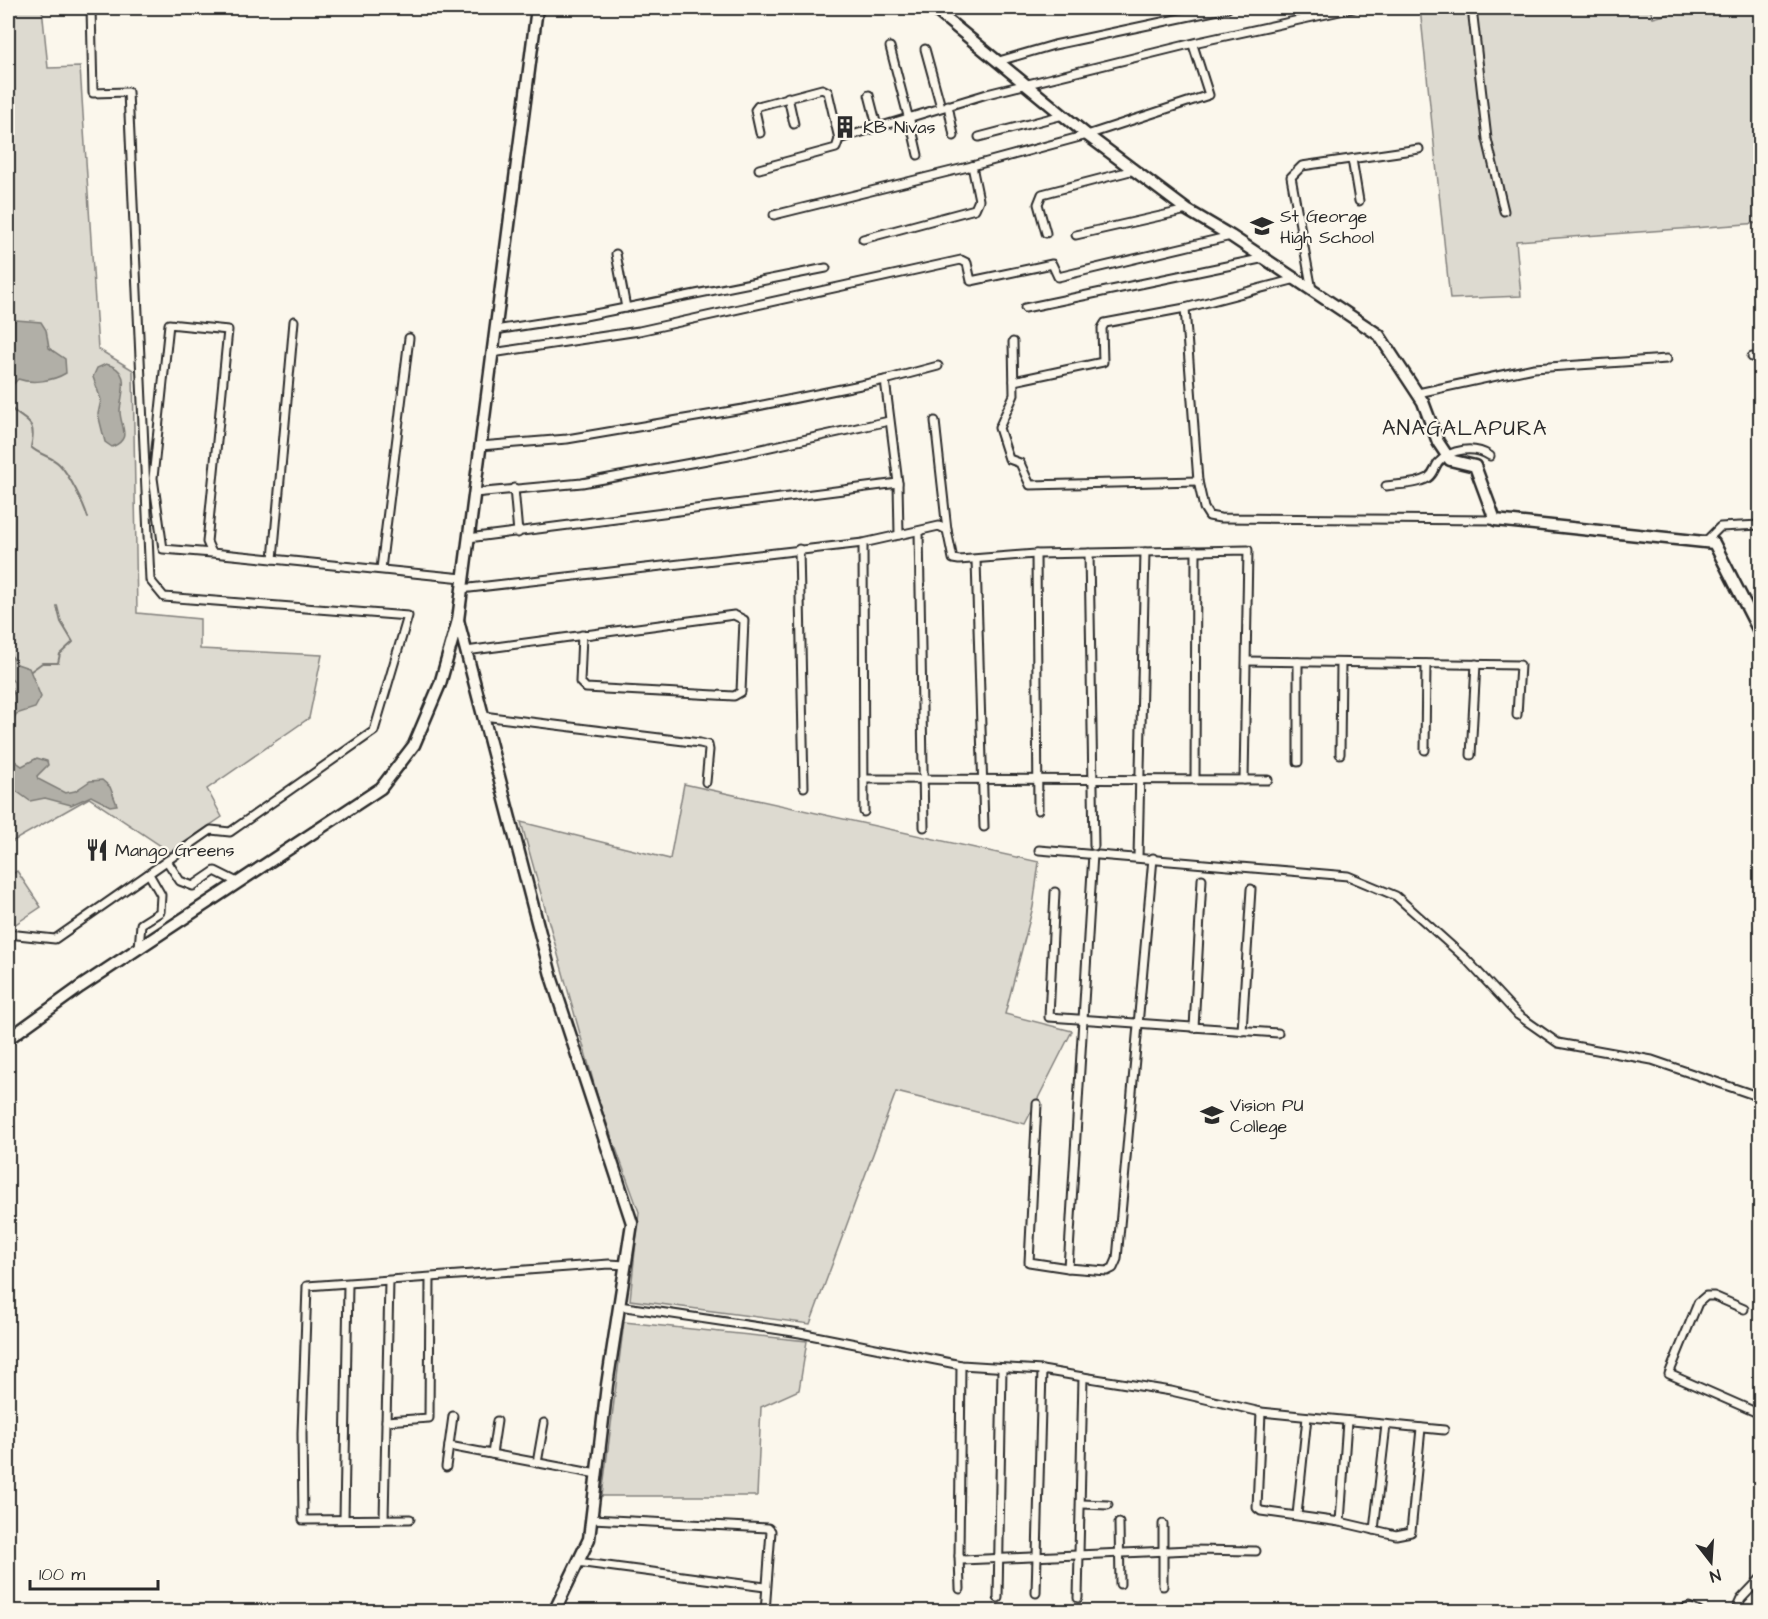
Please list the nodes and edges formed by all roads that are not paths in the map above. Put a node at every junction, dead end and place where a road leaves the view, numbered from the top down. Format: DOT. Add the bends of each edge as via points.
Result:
graph roads {
  1 [pos="90,8"];
  2 [pos="537,8"];
  3 [pos="933,8"];
  4 [pos="1228,8"];
  5 [pos="1354,8"];
  6 [pos="1472,8"];
  7 [pos="1193,45"];
  8 [pos="890,47"];
  9 [pos="925,49"];
  10 [pos="999,61"];
  11 [pos="1028,85"];
  12 [pos="869,95"];
  13 [pos="788,97"];
  14 [pos="944,106"];
  15 [pos="1064,115"];
  16 [pos="909,116"];
  17 [pos="794,124"];
  18 [pos="877,126"];
  19 [pos="760,133"];
  20 [pos="1087,135"];
  21 [pos="954,136"];
  22 [pos="979,137"];
  23 [pos="839,139"];
  24 [pos="1419,149"];
  25 [pos="918,155"];
  26 [pos="1352,159"];
  27 [pos="972,166"];
  28 [pos="759,169"];
  29 [pos="1134,170"];
  30 [pos="1359,201"];
  31 [pos="1187,210"];
  32 [pos="1504,211"];
  33 [pos="774,215"];
  34 [pos="1046,233"];
  35 [pos="1076,235"];
  36 [pos="1231,236"];
  37 [pos="863,239"];
  38 [pos="616,254"];
  39 [pos="1265,258"];
  40 [pos="826,267"];
  41 [pos="1296,279"];
  42 [pos="1312,290"];
  43 [pos="626,308"];
  44 [pos="1025,308"];
  45 [pos="1185,308"];
  46 [pos="294,321"];
  47 [pos="495,330"];
  48 [pos="409,338"];
  49 [pos="1013,342"];
  50 [pos="492,353"];
  51 [pos="1667,359"];
  52 [pos="938,366"];
  53 [pos="885,380"];
  54 [pos="1014,381"];
  55 [pos="1418,393"];
  56 [pos="889,421"];
  57 [pos="935,421"];
  58 [pos="480,446"];
  59 [pos="1447,455"];
  60 [pos="1490,456"];
  61 [pos="1198,481"];
  62 [pos="898,483"];
  63 [pos="1386,486"];
  64 [pos="514,489"];
  65 [pos="474,493"];
  66 [pos="1495,520"];
  67 [pos="1761,525"];
  68 [pos="947,530"];
  69 [pos="919,531"];
  70 [pos="518,533"];
  71 [pos="899,535"];
  72 [pos="468,538"];
  73 [pos="1705,542"];
  74 [pos="863,543"];
  75 [pos="799,549"];
  76 [pos="1196,551"];
  77 [pos="1145,552"];
  78 [pos="212,553"];
  79 [pos="1089,553"];
  80 [pos="1036,554"];
  81 [pos="273,559"];
  82 [pos="976,560"];
  83 [pos="381,569"];
  84 [pos="462,583"];
  85 [pos="1755,612"];
  86 [pos="458,620"];
  87 [pos="1761,633"];
  88 [pos="582,636"];
  89 [pos="466,651"];
  90 [pos="1246,662"];
  91 [pos="1299,662"];
  92 [pos="1341,663"];
  93 [pos="1426,664"];
  94 [pos="1476,664"];
  95 [pos="483,716"];
  96 [pos="1517,716"];
  97 [pos="1425,750"];
  98 [pos="1340,754"];
  99 [pos="1471,755"];
  100 [pos="1298,762"];
  101 [pos="864,779"];
  102 [pos="923,780"];
  103 [pos="1140,780"];
  104 [pos="1195,780"];
  105 [pos="1244,780"];
  106 [pos="1268,780"];
  107 [pos="983,781"];
  108 [pos="1037,781"];
  109 [pos="1095,781"];
  110 [pos="706,782"];
  111 [pos="804,787"];
  112 [pos="1038,810"];
  113 [pos="864,812"];
  114 [pos="924,827"];
  115 [pos="984,827"];
  116 [pos="1039,850"];
  117 [pos="1094,850"];
  118 [pos="1138,857"];
  119 [pos="1153,858"];
  120 [pos="168,861"];
  121 [pos="149,874"];
  122 [pos="1203,879"];
  123 [pos="237,882"];
  124 [pos="1251,889"];
  125 [pos="1055,892"];
  126 [pos="8,934"];
  127 [pos="139,948"];
  128 [pos="1083,1018"];
  129 [pos="1137,1022"];
  130 [pos="1194,1028"];
  131 [pos="1242,1031"];
  132 [pos="1278,1033"];
  133 [pos="8,1039"];
  134 [pos="1761,1097"];
  135 [pos="1037,1104"];
  136 [pos="626,1265"];
  137 [pos="1068,1268"];
  138 [pos="430,1278"];
  139 [pos="388,1281"];
  140 [pos="348,1284"];
  141 [pos="619,1306"];
  142 [pos="1744,1309"];
  143 [pos="961,1365"];
  144 [pos="1002,1368"];
  145 [pos="1042,1370"];
  146 [pos="1083,1377"];
  147 [pos="1261,1412"];
  148 [pos="1761,1414"];
  149 [pos="453,1416"];
  150 [pos="1307,1417"];
  151 [pos="386,1421"];
  152 [pos="497,1421"];
  153 [pos="1347,1421"];
  154 [pos="544,1423"];
  155 [pos="1386,1425"];
  156 [pos="1421,1428"];
  157 [pos="1444,1430"];
  158 [pos="449,1446"];
  159 [pos="492,1455"];
  160 [pos="537,1463"];
  161 [pos="446,1467"];
  162 [pos="597,1474"];
  163 [pos="1082,1504"];
  164 [pos="1108,1506"];
  165 [pos="1298,1515"];
  166 [pos="344,1519"];
  167 [pos="384,1519"];
  168 [pos="410,1519"];
  169 [pos="592,1519"];
  170 [pos="1340,1521"];
  171 [pos="1119,1523"];
  172 [pos="1163,1524"];
  173 [pos="1374,1530"];
  174 [pos="1256,1551"];
  175 [pos="1163,1552"];
  176 [pos="1120,1554"];
  177 [pos="960,1556"];
  178 [pos="1081,1556"];
  179 [pos="1039,1557"];
  180 [pos="997,1559"];
  181 [pos="577,1562"];
  182 [pos="1761,1579"];
  183 [pos="1120,1584"];
  184 [pos="1163,1586"];
  185 [pos="765,1587"];
  186 [pos="960,1589"];
  187 [pos="1036,1593"];
  188 [pos="998,1598"];
  189 [pos="1078,1598"];
  190 [pos="554,1611"];
  191 [pos="765,1611"];
  192 [pos="1678,1611"];
  193 [pos="1699,1611"];
  194 [pos="1735,1611"];
  1 -- 120 [label="street" via="93,93 128,93 150,580 164,597 408,616 374,732 230,832 211,830"];
  2 -- 47 [label="street"];
  3 -- 10 [label="street"];
  4 -- 10 [label="street" via="1054,45"];
  5 -- 7 [label="street"];
  6 -- 32 [label="street" via="1487,139"];
  7 -- 11 [label="street"];
  7 -- 20 [label="street" via="1209,95"];
  8 -- 16 [label="street"];
  9 -- 14 [label="street"];
  10 -- 11 [label="street"];
  11 -- 14 [label="street"];
  11 -- 15 [label="street"];
  12 -- 18 [label="street"];
  13 -- 17 [label="street"];
  13 -- 19 [label="street" via="758,106 755,110"];
  13 -- 23 [label="street" via="822,89 828,92"];
  14 -- 16 [label="street"];
  14 -- 21 [label="street"];
  15 -- 20 [label="street"];
  15 -- 22 [label="street"];
  16 -- 18 [label="street"];
  16 -- 25 [label="street"];
  18 -- 23 [label="street"];
  20 -- 27 [label="street"];
  20 -- 29 [label="street"];
  23 -- 28 [label="street" via="830,151"];
  24 -- 26 [label="street"];
  26 -- 30 [label="street"];
  26 -- 42 [label="street" via="1302,166 1291,177"];
  27 -- 33 [label="street"];
  27 -- 37 [label="street" via="979,200 975,209"];
  29 -- 31 [label="street"];
  29 -- 34 [label="street" via="1042,194 1038,204"];
  31 -- 35 [label="street"];
  31 -- 36 [label="street"];
  36 -- 39 [label="street"];
  36 -- 50 [label="street" via="1058,277 1052,264 971,281 967,263 961,260 639,331"];
  38 -- 43 [label="street"];
  39 -- 41 [label="street"];
  39 -- 44 [label="street"];
  40 -- 43 [label="street"];
  41 -- 42 [label="street"];
  41 -- 45 [label="street"];
  42 -- 55 [label="street" via="1379,335"];
  43 -- 47 [label="street"];
  45 -- 54 [label="street" via="1105,323 1103,362"];
  45 -- 61 [label="street"];
  46 -- 81 [label="street"];
  47 -- 50 [label="street"];
  48 -- 83 [label="street"];
  49 -- 54 [label="street"];
  50 -- 58 [label="street"];
  51 -- 55 [label="street" via="1534,368"];
  52 -- 53 [label="street"];
  53 -- 56 [label="street"];
  53 -- 58 [label="street" via="567,439"];
  54 -- 61 [label="street" via="1013,398 999,428 1009,459 1020,463 1030,484"];
  55 -- 59 [label="street"];
  56 -- 62 [label="street"];
  56 -- 64 [label="street" via="604,479"];
  57 -- 68 [label="street"];
  58 -- 65 [label="street"];
  59 -- 60 [label="street" via="1476,449"];
  59 -- 63 [label="street" via="1431,477"];
  59 -- 66 [label="street" via="1450,460 1474,466"];
  61 -- 66 [label="street" via="1204,508 1209,516 1220,518"];
  62 -- 70 [label="street"];
  62 -- 71 [label="street"];
  64 -- 65 [label="street"];
  64 -- 70 [label="street"];
  65 -- 72 [label="street"];
  66 -- 73 [label="street"];
  67 -- 73 [label="street" via="1720,527"];
  68 -- 69 [label="street" via="939,526"];
  68 -- 82 [label="street" via="953,559"];
  69 -- 71 [label="street"];
  69 -- 102 [label="street"];
  70 -- 72 [label="street"];
  71 -- 74 [label="street"];
  72 -- 84 [label="street"];
  73 -- 85 [label="street" via="1714,543"];
  74 -- 75 [label="street"];
  74 -- 101 [label="street"];
  75 -- 84 [label="street"];
  75 -- 111 [label="street"];
  76 -- 77 [label="street"];
  76 -- 90 [label="street" via="1248,550"];
  76 -- 104 [label="street"];
  77 -- 79 [label="street"];
  77 -- 103 [label="street"];
  78 -- 78 [label="street" via="163,549 153,478 169,324 228,330 207,542"];
  78 -- 81 [label="street"];
  79 -- 80 [label="street"];
  79 -- 109 [label="street"];
  80 -- 82 [label="street"];
  80 -- 108 [label="street"];
  81 -- 83 [label="street"];
  82 -- 107 [label="street"];
  83 -- 84 [label="street"];
  84 -- 86 [label="street"];
  85 -- 87 [label="street"];
  86 -- 89 [label="street"];
  86 -- 123 [label="street" via="440,684 414,745 381,788"];
  88 -- 88 [label="street" via="580,681 586,688 734,696 741,692 744,620 740,616"];
  88 -- 89 [label="street"];
  89 -- 95 [label="street"];
  90 -- 91 [label="street"];
  90 -- 105 [label="street"];
  91 -- 92 [label="street"];
  91 -- 100 [label="street"];
  92 -- 93 [label="street"];
  92 -- 98 [label="street"];
  93 -- 94 [label="street"];
  93 -- 97 [label="street"];
  94 -- 96 [label="street" via="1520,665"];
  94 -- 99 [label="street"];
  95 -- 110 [label="street" via="700,743 709,750"];
  95 -- 136 [label="street" via="552,979 632,1223"];
  101 -- 102 [label="street"];
  101 -- 113 [label="street"];
  102 -- 107 [label="street"];
  102 -- 114 [label="street"];
  103 -- 104 [label="street"];
  103 -- 109 [label="street"];
  103 -- 118 [label="street"];
  104 -- 105 [label="street"];
  105 -- 106 [label="street"];
  107 -- 108 [label="street"];
  107 -- 115 [label="street"];
  108 -- 109 [label="street"];
  108 -- 112 [label="street"];
  109 -- 117 [label="street"];
  116 -- 117 [label="street"];
  117 -- 118 [label="street"];
  117 -- 128 [label="street"];
  118 -- 119 [label="street"];
  119 -- 129 [label="street"];
  119 -- 134 [label="street" via="1348,876 1396,896 1465,958 1518,1015 1558,1042 1652,1060"];
  120 -- 121 [label="street"];
  120 -- 123 [label="street" via="180,881 193,886 215,871"];
  121 -- 126 [label="street" via="55,939"];
  121 -- 127 [label="street" via="162,895 160,912 141,924"];
  122 -- 130 [label="street"];
  123 -- 127 [label="street"];
  124 -- 131 [label="street"];
  125 -- 128 [label="street" via="1049,1017"];
  127 -- 133 [label="street"];
  128 -- 129 [label="street"];
  128 -- 137 [label="street"];
  129 -- 130 [label="street"];
  129 -- 137 [label="street" via="1117,1259 1107,1271"];
  130 -- 131 [label="street"];
  131 -- 132 [label="street"];
  135 -- 137 [label="street" via="1029,1262"];
  136 -- 138 [label="street"];
  136 -- 141 [label="street"];
  138 -- 139 [label="street"];
  138 -- 151 [label="street" via="429,1418"];
  139 -- 140 [label="street"];
  139 -- 151 [label="street"];
  140 -- 166 [label="street"];
  140 -- 166 [label="street" via="307,1286 302,1433 303,1520"];
  141 -- 143 [label="street" via="800,1332"];
  141 -- 162 [label="street"];
  142 -- 148 [label="street" via="1706,1296 1698,1303 1669,1374"];
  143 -- 144 [label="street"];
  143 -- 177 [label="street"];
  144 -- 145 [label="street"];
  144 -- 180 [label="street"];
  145 -- 146 [label="street"];
  145 -- 179 [label="street"];
  146 -- 147 [label="street" via="1171,1391"];
  146 -- 163 [label="street"];
  147 -- 150 [label="street"];
  147 -- 165 [label="street" via="1257,1508"];
  149 -- 158 [label="street"];
  150 -- 153 [label="street"];
  150 -- 165 [label="street"];
  151 -- 167 [label="street"];
  152 -- 159 [label="street"];
  153 -- 155 [label="street"];
  153 -- 170 [label="street"];
  154 -- 160 [label="street"];
  155 -- 156 [label="street"];
  155 -- 173 [label="street"];
  156 -- 157 [label="street"];
  156 -- 173 [label="street" via="1411,1532 1396,1535"];
  158 -- 159 [label="street"];
  158 -- 161 [label="street"];
  159 -- 160 [label="street"];
  160 -- 162 [label="street"];
  162 -- 169 [label="street"];
  163 -- 164 [label="street"];
  163 -- 178 [label="street"];
  165 -- 170 [label="street"];
  166 -- 167 [label="street"];
  167 -- 168 [label="street"];
  169 -- 181 [label="street" via="589,1539"];
  169 -- 185 [label="street" via="768,1528 771,1531"];
  170 -- 173 [label="street"];
  171 -- 176 [label="street"];
  172 -- 175 [label="street"];
  174 -- 175 [label="street"];
  175 -- 176 [label="street"];
  175 -- 184 [label="street"];
  176 -- 178 [label="street"];
  176 -- 183 [label="street"];
  177 -- 180 [label="street" via="967,1562"];
  177 -- 186 [label="street"];
  178 -- 179 [label="street"];
  178 -- 189 [label="street"];
  179 -- 180 [label="street"];
  179 -- 187 [label="street"];
  180 -- 188 [label="street"];
  181 -- 185 [label="street"];
  181 -- 190 [label="street"];
  182 -- 194 [label="street"];
  185 -- 191 [label="street"];
  192 -- 193 [label="street" via="1689,1607"];
}
